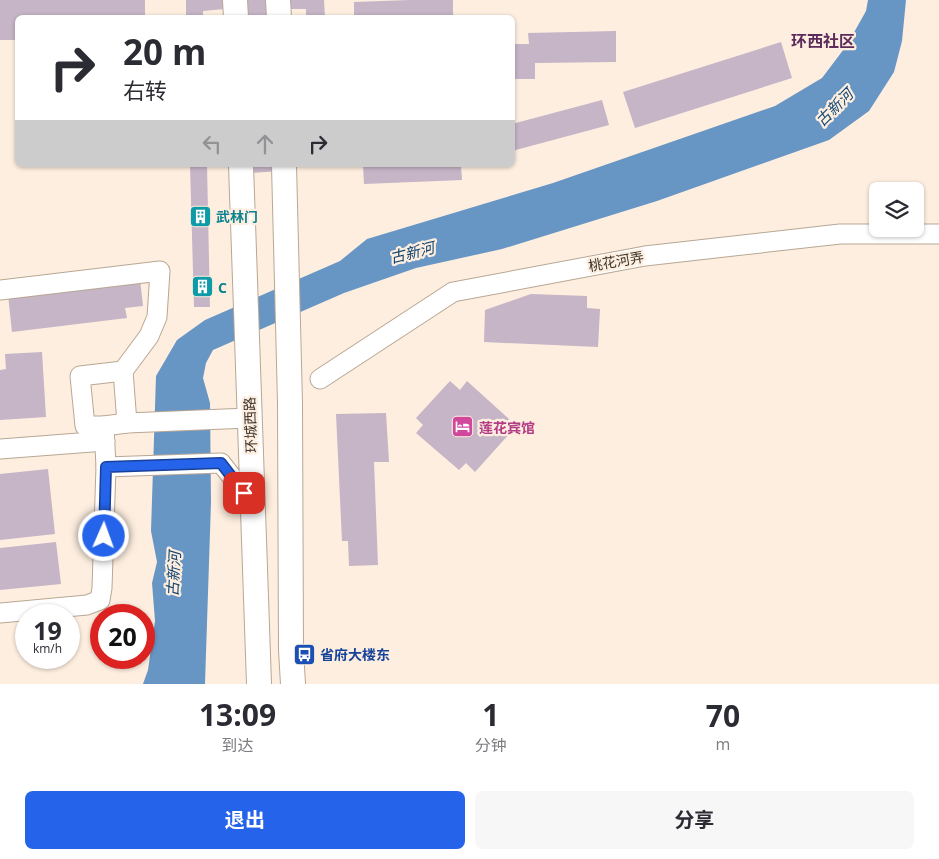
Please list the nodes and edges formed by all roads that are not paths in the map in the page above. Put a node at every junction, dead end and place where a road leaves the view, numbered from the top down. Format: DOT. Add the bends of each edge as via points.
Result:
graph roads {
  1 [pos="235,0"];
  2 [pos="278,0"];
  3 [pos="236,15"];
  4 [pos="279,15"];
  5 [pos="242,167"];
  6 [pos="284,167"];
  7 [pos="939,234"];
  8 [pos="0,290"];
  9 [pos="123,371"];
  10 [pos="320,379"];
  11 [pos="249,418"];
  12 [pos="127,423"];
  13 [pos="104,434"];
  14 [pos="0,449"];
  15 [pos="106,467"];
  16 [pos="253,504"];
  17 [pos="0,613"];
  18 [pos="259,684"];
  19 [pos="293,684"];
  1 -- 3 [label="main road"];
  2 -- 4 [label="main road"];
  5 -- 11 [label="main road, 环城西路"];
  6 -- 19 [label="main road"];
  7 -- 10 [label="street, 桃花河弄" via="840,234 645,256 453,292"];
  8 -- 9 [label="street" via="160,271 157,317 149,336"];
  9 -- 12 [label="street"];
  9 -- 13 [label="street" via="80,376 85,426"];
  11 -- 12 [label="street"];
  11 -- 16 [label="main road, 环城西路"];
  12 -- 13 [label="street"];
  13 -- 14 [label="street"];
  13 -- 15 [label="street"];
  15 -- 16 [label="street" via="221,463"];
  15 -- 17 [label="street" via="100,600 87,605"];
  16 -- 18 [label="main road, 环城西路"];
}
